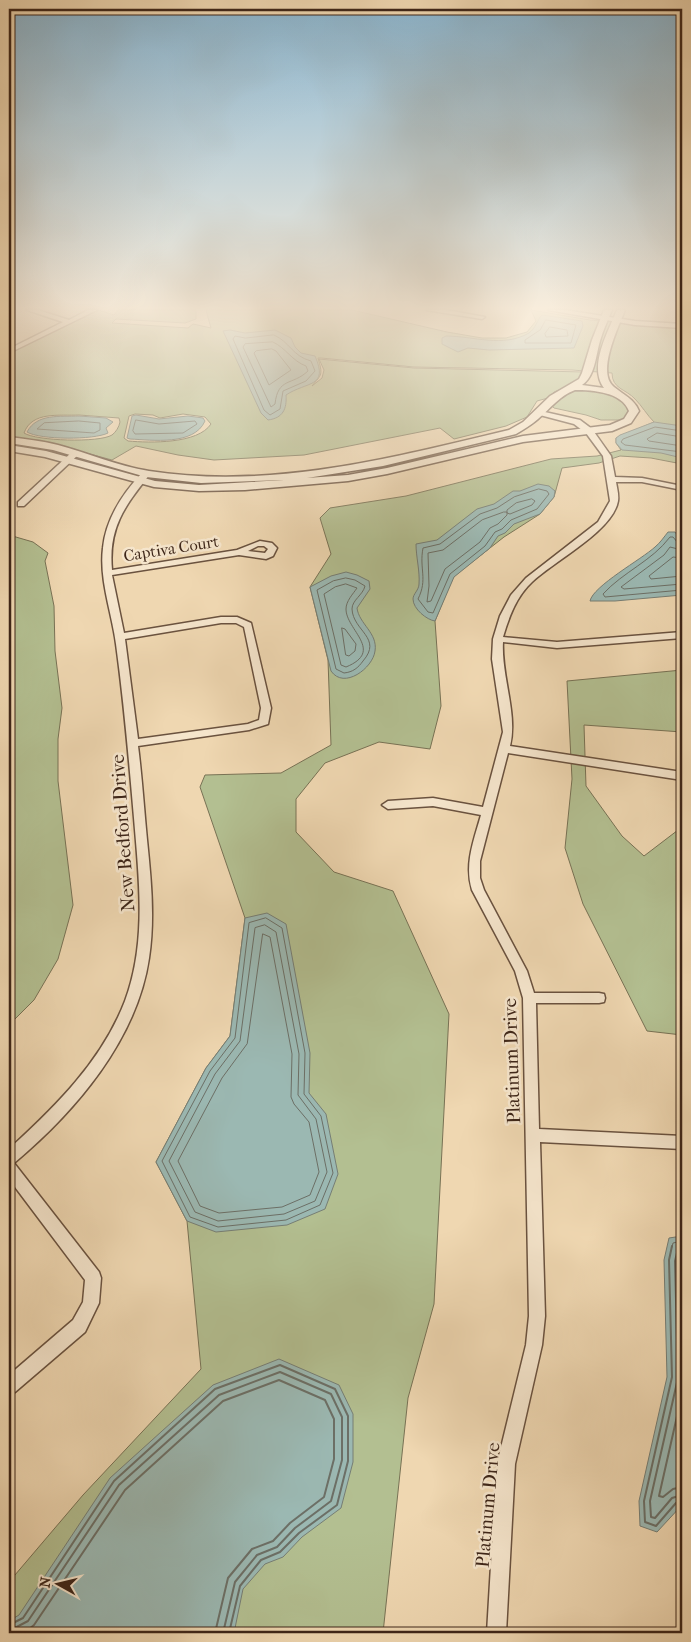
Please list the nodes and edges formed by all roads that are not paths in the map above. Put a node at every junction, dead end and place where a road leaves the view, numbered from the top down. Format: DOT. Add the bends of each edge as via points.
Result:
graph roads {
  1 [pos="571,387"];
  2 [pos="608,387"];
  3 [pos="562,390"];
  4 [pos="621,396"];
  5 [pos="539,412"];
  6 [pos="589,431"];
  7 [pos="9,440"];
  8 [pos="9,448"];
  9 [pos="464,449"];
  10 [pos="71,457"];
  11 [pos="142,477"];
  12 [pos="612,479"];
  13 [pos="682,488"];
  14 [pos="21,504"];
  15 [pos="239,552"];
  16 [pos="108,573"];
  17 [pos="682,635"];
  18 [pos="119,637"];
  19 [pos="498,639"];
  20 [pos="134,743"];
  21 [pos="505,749"];
  22 [pos="682,776"];
  23 [pos="388,805"];
  24 [pos="487,812"];
  25 [pos="529,998"];
  26 [pos="599,998"];
  27 [pos="533,1134"];
  28 [pos="682,1143"];
  29 [pos="9,1158"];
  30 [pos="9,1168"];
  31 [pos="9,1386"];
  32 [pos="496,1633"];
  1 -- 3 [label="street"];
  2 -- 4 [label="street"];
  3 -- 4 [label="street" via="591,388"];
  3 -- 5 [label="street"];
  4 -- 6 [label="street" via="633,409 631,418 617,426"];
  5 -- 6 [label="street, Platinum Drive" via="577,422"];
  5 -- 9 [label="street" via="512,432"];
  6 -- 9 [label="street"];
  6 -- 12 [label="street, Platinum Drive" via="606,453"];
  7 -- 10 [label="street" via="54,447"];
  8 -- 10 [label="street"];
  9 -- 11 [label="street" via="387,471 301,484 199,488 167,486"];
  10 -- 11 [label="street"];
  10 -- 14 [label="street"];
  11 -- 16 [label="street, New Bedford Drive" via="115,517 109,536"];
  12 -- 13 [label="street" via="642,480"];
  12 -- 19 [label="street, Platinum Drive" via="614,501 608,515 524,585 507,611"];
  15 -- 16 [label="street, Captiva Court"];
  16 -- 18 [label="street, New Bedford Drive"];
  17 -- 19 [label="street" via="558,645"];
  18 -- 20 [label="street, New Bedford Drive"];
  18 -- 20 [label="street" via="221,620 237,620 248,625 266,708 264,722 249,728"];
  19 -- 21 [label="street, Platinum Drive" via="498,665 508,727"];
  20 -- 29 [label="street, New Bedford Drive" via="147,904 143,959 131,1002 99,1061 61,1110"];
  21 -- 22 [label="street"];
  21 -- 24 [label="street, Platinum Drive"];
  23 -- 24 [label="street" via="433,802"];
  24 -- 25 [label="street, Platinum Drive" via="474,861 474,878 521,971"];
  25 -- 26 [label="street"];
  25 -- 27 [label="street, Platinum Drive"];
  27 -- 28 [label="street"];
  27 -- 32 [label="street, Platinum Drive" via="536,1326 506,1464"];
  30 -- 31 [label="street" via="93,1278 91,1303 79,1326"];
}
